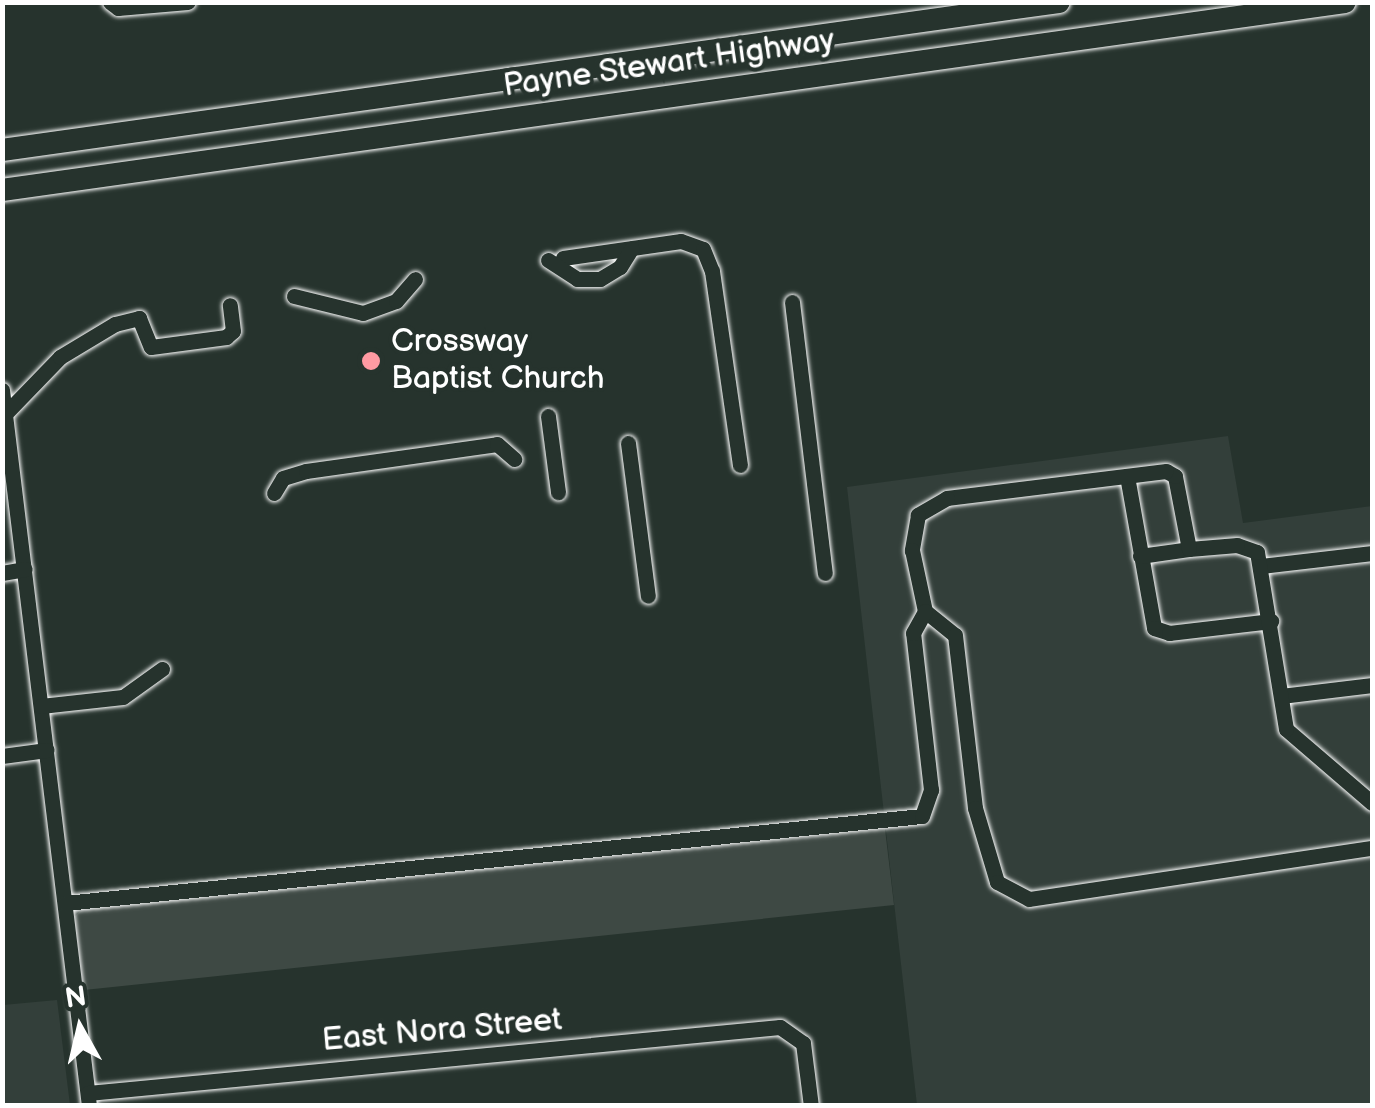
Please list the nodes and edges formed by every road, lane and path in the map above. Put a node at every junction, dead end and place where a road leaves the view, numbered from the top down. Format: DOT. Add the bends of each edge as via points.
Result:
graph roads {
  1 [pos="110,2"];
  2 [pos="188,2"];
  3 [pos="1059,2"];
  4 [pos="1345,2"];
  5 [pos="2,150"];
  6 [pos="2,190"];
  7 [pos="632,248"];
  8 [pos="415,279"];
  9 [pos="294,296"];
  10 [pos="792,302"];
  11 [pos="230,305"];
  12 [pos="2,390"];
  13 [pos="6,414"];
  14 [pos="548,416"];
  15 [pos="628,443"];
  16 [pos="384,460"];
  17 [pos="514,460"];
  18 [pos="740,465"];
  19 [pos="1127,476"];
  20 [pos="386,477"];
  21 [pos="274,492"];
  22 [pos="558,492"];
  23 [pos="1189,549"];
  24 [pos="1372,553"];
  25 [pos="1140,556"];
  26 [pos="1261,566"];
  27 [pos="24,569"];
  28 [pos="2,572"];
  29 [pos="826,573"];
  30 [pos="648,596"];
  31 [pos="925,610"];
  32 [pos="1271,621"];
  33 [pos="162,670"];
  34 [pos="1372,685"];
  35 [pos="1281,696"];
  36 [pos="41,706"];
  37 [pos="46,750"];
  38 [pos="3,755"];
  39 [pos="1372,803"];
  40 [pos="1372,848"];
  41 [pos="65,903"];
  42 [pos="89,1099"];
  43 [pos="811,1106"];
  1 -- 2 [label="street" via="118,8"];
  3 -- 5 [label="highway, Payne Stewart Highway"];
  4 -- 6 [label="highway, Payne Stewart Highway"];
  7 -- 7 [label="street" via="556,259 592,280 614,272"];
  7 -- 18 [label="street" via="689,241 708,256"];
  8 -- 9 [label="street" via="396,301 363,314"];
  10 -- 29 [label="street"];
  11 -- 13 [label="street" via="229,335 155,347 144,342 139,318 69,350"];
  12 -- 13 [label="street"];
  13 -- 27 [label="street"];
  14 -- 22 [label="street"];
  15 -- 30 [label="street"];
  16 -- 17 [label="street" via="497,444"];
  16 -- 20 [label="street"];
  16 -- 21 [label="street" via="293,474"];
  19 -- 23 [label="street" via="1175,476"];
  19 -- 25 [label="street"];
  19 -- 31 [label="street" via="947,498 927,507 914,527 912,550"];
  23 -- 25 [label="street"];
  23 -- 26 [label="street" via="1247,546"];
  24 -- 26 [label="street"];
  25 -- 32 [label="street" via="1149,616 1159,632"];
  26 -- 32 [label="street"];
  27 -- 28 [label="street"];
  27 -- 36 [label="street"];
  31 -- 40 [label="street" via="955,636 975,808 997,882 1029,898"];
  31 -- 41 [label="street" via="913,633 930,790 922,816"];
  32 -- 35 [label="street"];
  33 -- 36 [label="street" via="128,695"];
  34 -- 35 [label="street"];
  35 -- 39 [label="street" via="1286,729"];
  36 -- 37 [label="street"];
  37 -- 38 [label="street"];
  37 -- 41 [label="street"];
  41 -- 42 [label="street"];
  42 -- 43 [label="street, East Nora Street" via="780,1027 799,1036"];
}
